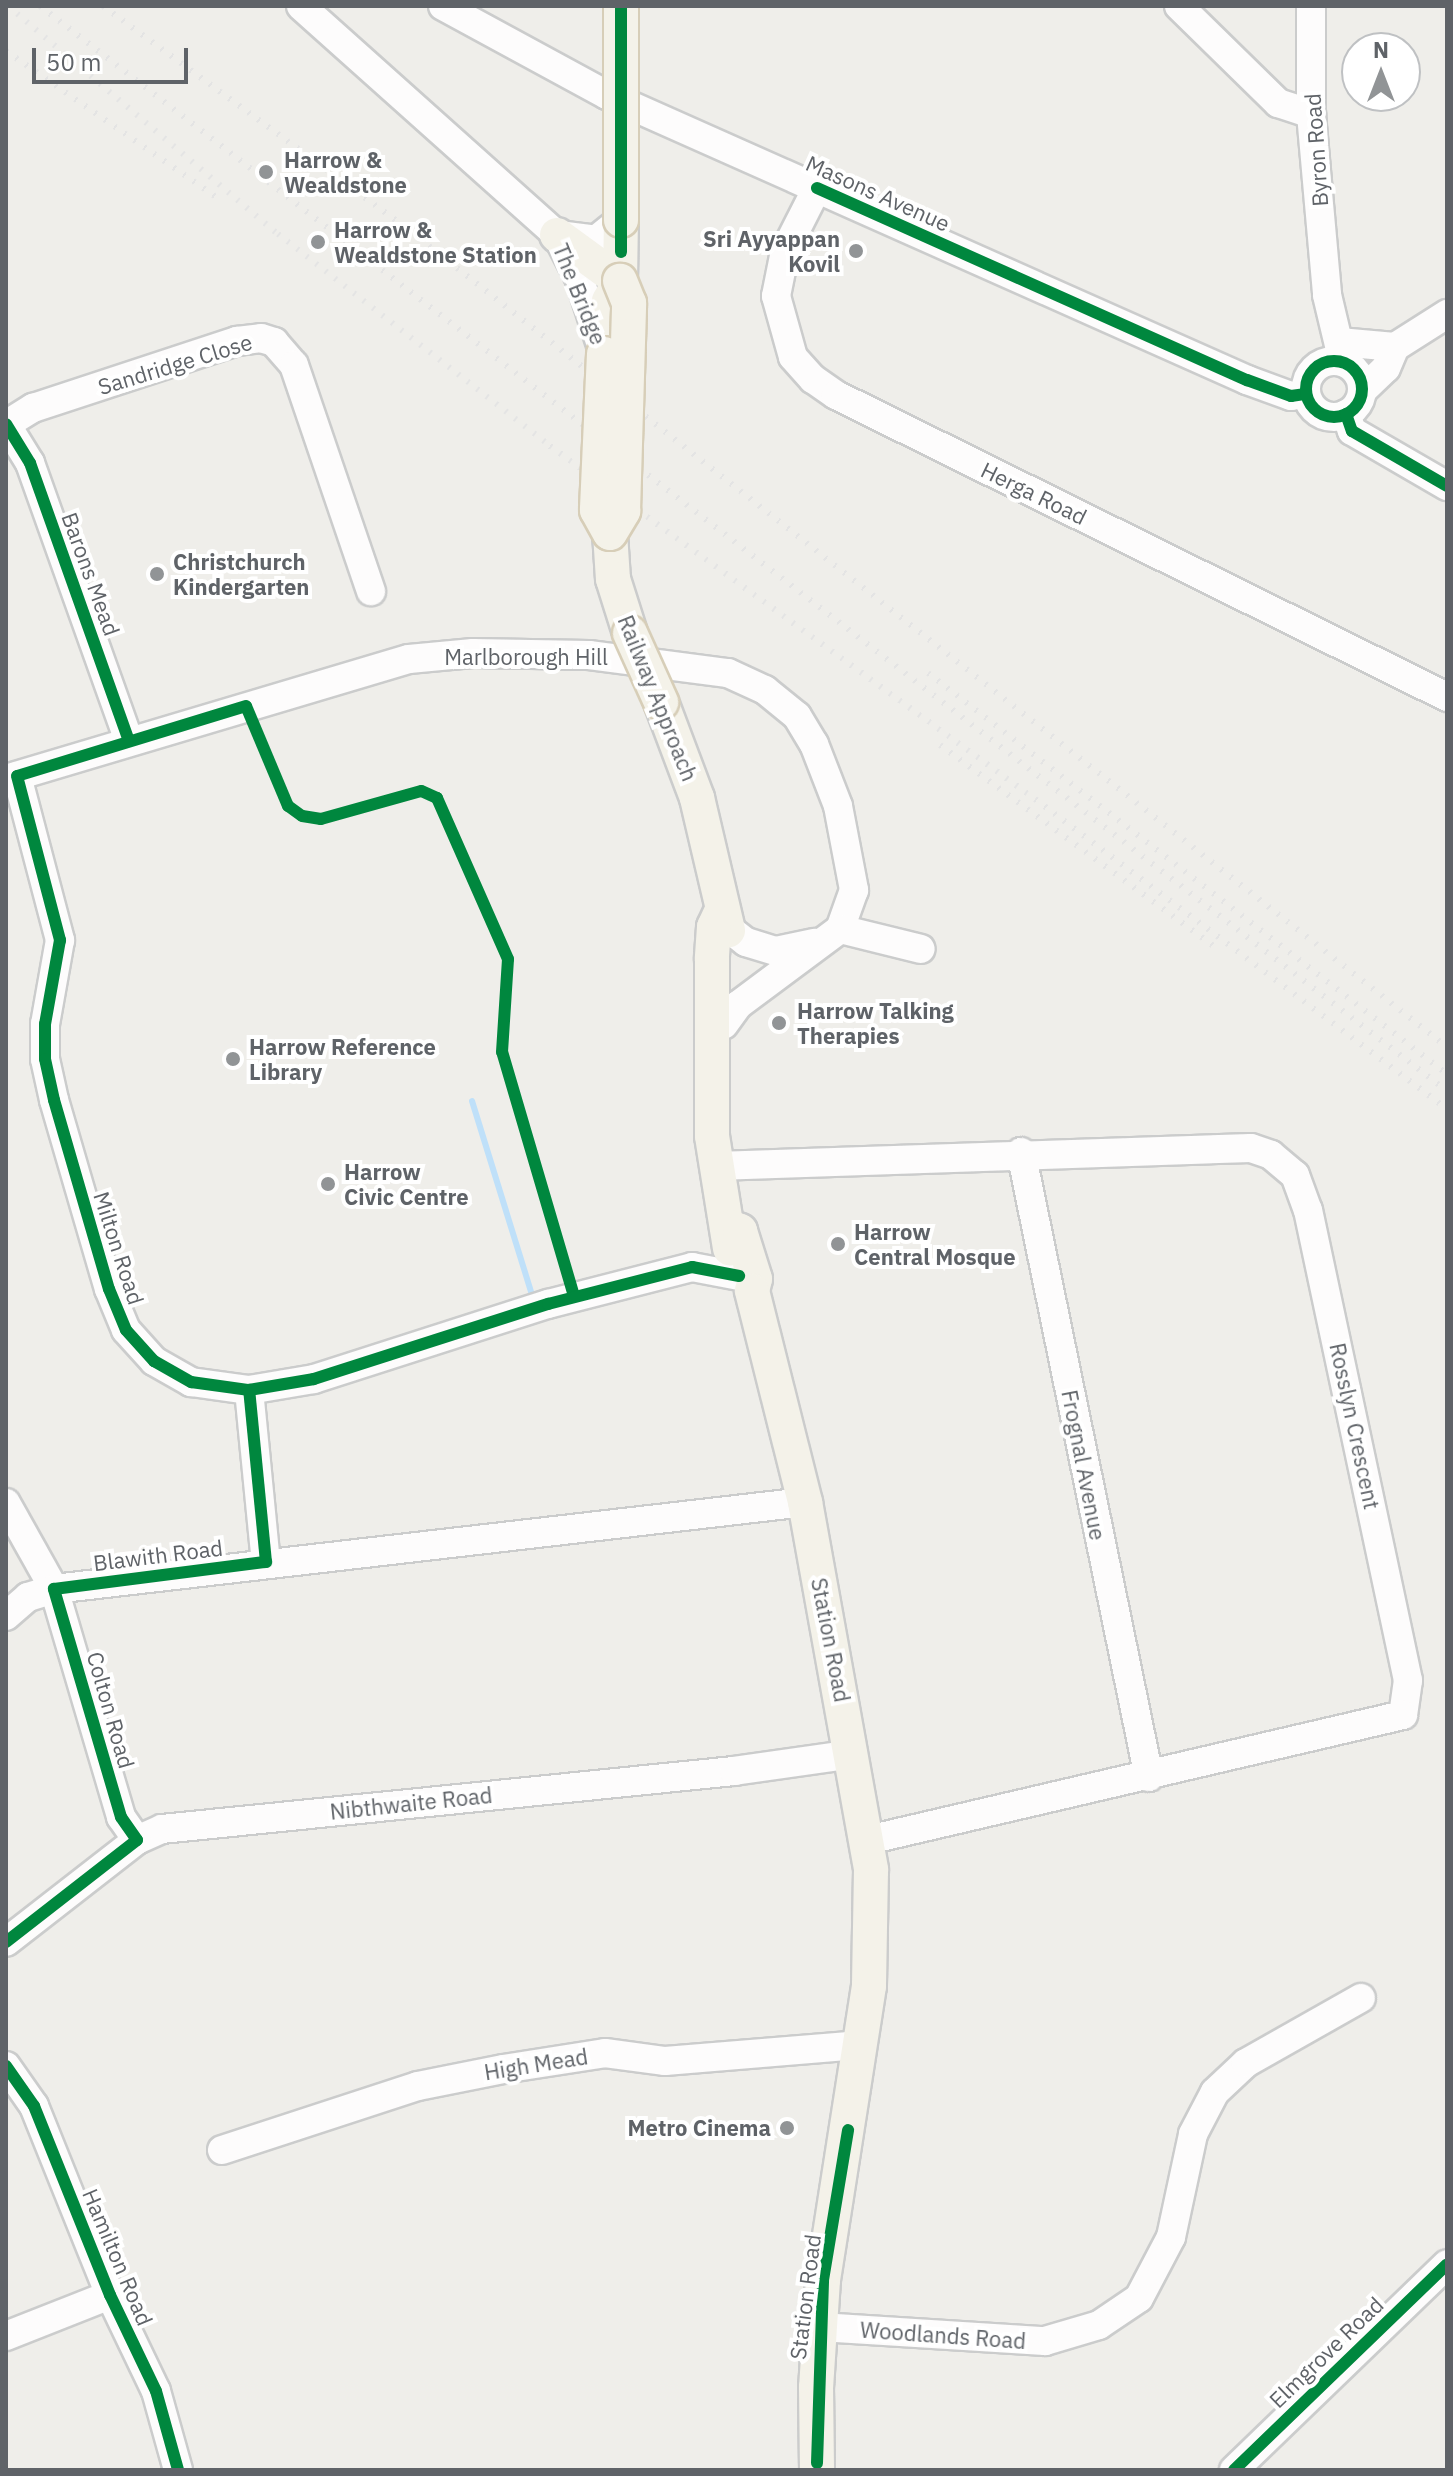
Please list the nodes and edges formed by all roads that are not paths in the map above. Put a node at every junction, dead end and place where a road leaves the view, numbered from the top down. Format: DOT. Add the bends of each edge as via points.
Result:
graph roads {
  1 [pos="443,6"];
  2 [pos="621,6"];
  3 [pos="1179,6"];
  4 [pos="1311,6"];
  5 [pos="304,8"];
  6 [pos="1311,114"];
  7 [pos="817,188"];
  8 [pos="621,220"];
  9 [pos="569,246"];
  10 [pos="620,281"];
  11 [pos="1447,314"];
  12 [pos="1395,347"];
  13 [pos="604,354"];
  14 [pos="1334,356"];
  15 [pos="1362,391"];
  16 [pos="1306,394"];
  17 [pos="1346,414"];
  18 [pos="6,424"];
  19 [pos="1447,486"];
  20 [pos="610,533"];
  21 [pos="371,591"];
  22 [pos="1447,697"];
  23 [pos="129,741"];
  24 [pos="11,778"];
  25 [pos="725,919"];
  26 [pos="828,936"];
  27 [pos="921,949"];
  28 [pos="724,1024"];
  29 [pos="714,1058"];
  30 [pos="1021,1152"];
  31 [pos="716,1166"];
  32 [pos="728,1233"];
  33 [pos="692,1267"];
  34 [pos="745,1284"];
  35 [pos="249,1390"];
  36 [pos="805,1502"];
  37 [pos="6,1503"];
  38 [pos="266,1562"];
  39 [pos="54,1589"];
  40 [pos="6,1616"];
  41 [pos="853,1754"];
  42 [pos="1149,1777"];
  43 [pos="137,1840"];
  44 [pos="868,1840"];
  45 [pos="6,1942"];
  46 [pos="1361,1998"];
  47 [pos="861,2045"];
  48 [pos="6,2066"];
  49 [pos="222,2150"];
  50 [pos="1447,2264"];
  51 [pos="110,2295"];
  52 [pos="820,2327"];
  53 [pos="6,2336"];
  54 [pos="178,2470"];
  55 [pos="817,2470"];
  56 [pos="1234,2470"];
  1 -- 7 [label="street, Masons Avenue" via="607,95"];
  2 -- 8 [label="main road, bridge"];
  3 -- 6 [label="street" via="1278,103"];
  4 -- 6 [label="street, Byron Road"];
  5 -- 9 [label="street, The Bridge"];
  6 -- 14 [label="street, Byron Road"];
  7 -- 16 [label="street, Masons Avenue" via="1247,380 1291,396"];
  7 -- 22 [label="street, Herga Road" via="785,251 776,296 793,357 813,379"];
  8 -- 9 [label="street" via="596,240"];
  8 -- 10 [label="main road"];
  9 -- 10 [label="main road"];
  9 -- 13 [label="street, The Bridge"];
  10 -- 13 [label="main road" via="609,301"];
  10 -- 20 [label="main road, The Bridge, bridge" via="629,303 623,511"];
  11 -- 12 [label="street"];
  12 -- 14 [label="street"];
  12 -- 15 [label="street" via="1386,368"];
  13 -- 20 [label="main road, The Bridge, bridge" via="597,510"];
  14 -- 15 [label="street" via="1357,373"];
  14 -- 16 [label="street" via="1308,377"];
  15 -- 17 [label="street"];
  16 -- 17 [label="street" via="1321,414"];
  17 -- 19 [label="street" via="1352,431"];
  18 -- 21 [label="street, Sandridge Close" via="33,408 237,341 274,342 294,365"];
  18 -- 23 [label="street, Barons Mead" via="30,463"];
  20 -- 25 [label="main road, Railway Approach, bridge" via="613,579 697,798"];
  23 -- 24 [label="street, Marlborough Hill"];
  23 -- 26 [label="street, Marlborough Hill" via="409,659 473,653 589,655 728,673 765,690 797,716 828,774 853,863 854,890"];
  24 -- 35 [label="street, Milton Road" via="60,940 45,1024 45,1059 109,1289 126,1330 154,1361 191,1382"];
  25 -- 26 [label="street" via="746,942 776,951"];
  25 -- 28 [label="main road, Station Road"];
  25 -- 29 [label="main road, Station Road" via="714,927"];
  26 -- 27 [label="street"];
  26 -- 28 [label="street" via="738,1005"];
  28 -- 29 [label="main road, Station Road"];
  29 -- 31 [label="main road, Station Road"];
  30 -- 31 [label="street, Rosslyn Crescent"];
  30 -- 42 [label="street, Frognal Avenue"];
  30 -- 42 [label="street, Rosslyn Crescent" via="1251,1148 1271,1155 1295,1175 1308,1210 1395,1610 1408,1680 1403,1715"];
  31 -- 32 [label="main road, Station Road"];
  32 -- 33 [label="street, Milton Road"];
  32 -- 34 [label="main road, Station Road" via="740,1231 746,1248 755,1279"];
  33 -- 34 [label="street, Milton Road"];
  33 -- 35 [label="street, Milton Road" via="548,1304 314,1379"];
  34 -- 36 [label="main road, Station Road"];
  35 -- 38 [label="street"];
  36 -- 38 [label="street, Blawith Road"];
  36 -- 41 [label="main road, Station Road"];
  37 -- 39 [label="street, Colton Road"];
  38 -- 39 [label="street, Blawith Road"];
  39 -- 40 [label="street, Blawith Road" via="28,1597"];
  39 -- 43 [label="street, Colton Road" via="121,1817"];
  41 -- 43 [label="street, Nibthwaite Road" via="734,1771 202,1823"];
  41 -- 44 [label="main road, Station Road"];
  42 -- 44 [label="street, Rosslyn Crescent"];
  43 -- 45 [label="street, Nibthwaite Road"];
  44 -- 47 [label="main road, Station Road" via="873,1902"];
  46 -- 52 [label="street, Woodlands Road" via="1246,2063 1215,2092 1193,2134 1171,2237 1139,2298 1099,2325 1045,2341"];
  47 -- 49 [label="street, High Mead" via="665,2061 605,2053 503,2069 418,2086"];
  47 -- 52 [label="main road, Station Road"];
  48 -- 51 [label="street, Hamilton Road" via="34,2106"];
  50 -- 56 [label="street, Elmgrove Road"];
  51 -- 53 [label="street"];
  51 -- 54 [label="street, Hamilton Road" via="168,2422"];
  52 -- 55 [label="main road, Station Road"];
}
